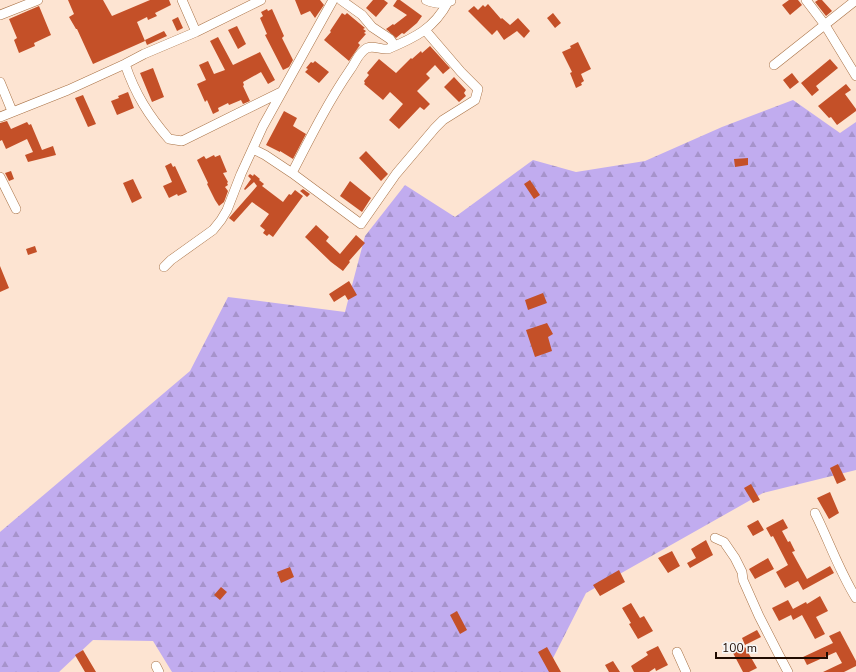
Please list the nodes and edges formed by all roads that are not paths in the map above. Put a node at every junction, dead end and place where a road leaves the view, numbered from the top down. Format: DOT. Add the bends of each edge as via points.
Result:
graph roads {
  1 [pos="38,0"];
  2 [pos="182,0"];
  3 [pos="261,0"];
  4 [pos="333,0"];
  5 [pos="341,0"];
  6 [pos="426,0"];
  7 [pos="806,0"];
  8 [pos="856,0"];
  9 [pos="450,1"];
  10 [pos="0,16"];
  11 [pos="825,25"];
  12 [pos="425,30"];
  13 [pos="196,32"];
  14 [pos="395,46"];
  15 [pos="126,64"];
  16 [pos="774,65"];
  17 [pos="856,76"];
  18 [pos="0,82"];
  19 [pos="281,92"];
  20 [pos="12,111"];
  21 [pos="0,116"];
  22 [pos="253,149"];
  23 [pos="292,173"];
  24 [pos="0,177"];
  25 [pos="16,210"];
  26 [pos="164,267"];
  27 [pos="815,512"];
  28 [pos="715,538"];
  29 [pos="856,598"];
  30 [pos="678,652"];
  31 [pos="686,672"];
  32 [pos="788,672"];
  1 -- 10 [label="street"];
  2 -- 13 [label="street"];
  3 -- 13 [label="street"];
  4 -- 19 [label="street"];
  5 -- 14 [label="street" via="362,15"];
  6 -- 9 [label="street" via="438,3"];
  7 -- 11 [label="street"];
  8 -- 11 [label="street"];
  9 -- 12 [label="street"];
  11 -- 16 [label="street"];
  11 -- 17 [label="street"];
  12 -- 14 [label="street"];
  12 -- 23 [label="street" via="476,86 477,97 435,128 396,174 364,221 360,224"];
  13 -- 15 [label="street"];
  14 -- 23 [label="street" via="384,50 372,47 359,55 332,97"];
  15 -- 19 [label="street" via="145,110 170,139 175,141 182,141"];
  15 -- 20 [label="street"];
  18 -- 20 [label="street"];
  19 -- 22 [label="street"];
  20 -- 21 [label="street"];
  22 -- 23 [label="street"];
  22 -- 26 [label="street" via="221,220 213,230"];
  24 -- 25 [label="street"];
  27 -- 29 [label="street" via="844,579"];
  28 -- 32 [label="street" via="724,542 735,558 752,601"];
  30 -- 31 [label="street"];
}
